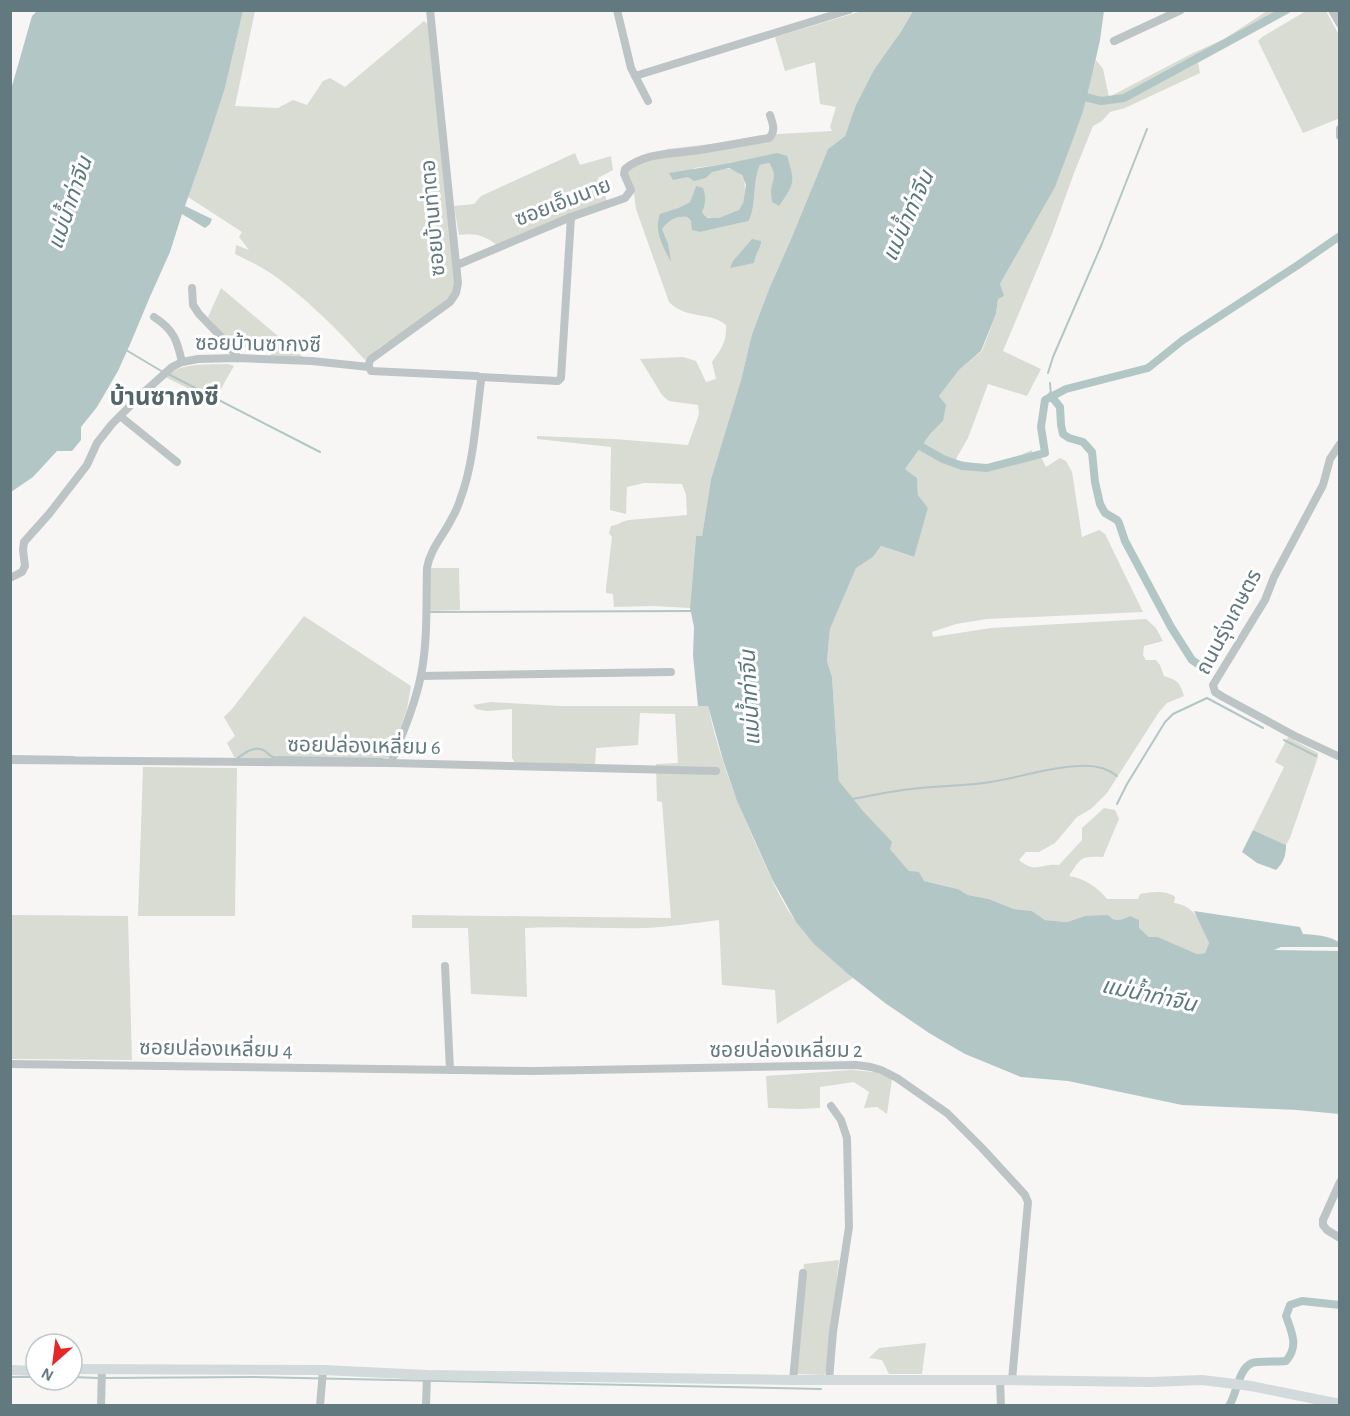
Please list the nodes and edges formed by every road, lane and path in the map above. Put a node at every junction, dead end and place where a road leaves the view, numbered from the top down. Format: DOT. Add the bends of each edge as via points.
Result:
graph roads {
  1 [pos="430,10"];
  2 [pos="617,10"];
  3 [pos="849,10"];
  4 [pos="1181,10"];
  5 [pos="1332,10"];
  6 [pos="1340,24"];
  7 [pos="1114,41"];
  8 [pos="634,76"];
  9 [pos="648,101"];
  10 [pos="770,115"];
  11 [pos="1340,129"];
  12 [pos="1340,136"];
  13 [pos="571,217"];
  14 [pos="457,265"];
  15 [pos="192,288"];
  16 [pos="154,318"];
  17 [pos="238,358"];
  18 [pos="182,362"];
  19 [pos="369,367"];
  20 [pos="480,377"];
  21 [pos="120,417"];
  22 [pos="1340,444"];
  23 [pos="177,462"];
  24 [pos="10,578"];
  25 [pos="671,672"];
  26 [pos="421,676"];
  27 [pos="1340,757"];
  28 [pos="10,760"];
  29 [pos="391,764"];
  30 [pos="716,771"];
  31 [pos="446,966"];
  32 [pos="10,1065"];
  33 [pos="420,1069"];
  34 [pos="450,1070"];
  35 [pos="831,1106"];
  36 [pos="1340,1182"];
  37 [pos="1340,1238"];
  38 [pos="802,1273"];
  39 [pos="322,1370"];
  40 [pos="84,1372"];
  41 [pos="102,1375"];
  42 [pos="427,1375"];
  43 [pos="793,1380"];
  44 [pos="829,1380"];
  45 [pos="1006,1380"];
  46 [pos="1340,1404"];
  47 [pos="101,1406"];
  48 [pos="320,1406"];
  49 [pos="426,1406"];
  50 [pos="1001,1406"];
  1 -- 14 [label="street, ซอยบ้านท่าตอ"];
  2 -- 8 [label="street"];
  3 -- 8 [label="street"];
  4 -- 7 [label="street"];
  5 -- 6 [label="street"];
  8 -- 9 [label="street"];
  10 -- 13 [label="street, ซอยเอ็มนาย" via="774,129 769,138 633,162 625,169 630,190 625,198"];
  11 -- 12 [label="street"];
  13 -- 14 [label="street, ซอยเอ็มนาย"];
  13 -- 20 [label="street" via="561,378 558,381"];
  14 -- 19 [label="street, ซอยบ้านท่าตอ" via="458,283 450,302 371,359"];
  15 -- 17 [label="street" via="193,305"];
  16 -- 18 [label="street" via="174,334"];
  17 -- 18 [label="street, ซอยบ้านซากงซี"];
  17 -- 19 [label="street, ซอยบ้านซากงซี"];
  18 -- 21 [label="street, ซอยบ้านซากงซี" via="157,379"];
  19 -- 20 [label="street" via="371,371"];
  20 -- 26 [label="street" via="462,494 427,570"];
  21 -- 23 [label="street"];
  21 -- 24 [label="street, ซอยบ้านซากงซี" via="97,443 87,465 24,542 25,566"];
  22 -- 27 [label="street, ถนนรุ่งเกษตร" via="1265,600 1213,685 1222,697"];
  25 -- 26 [label="street"];
  26 -- 29 [label="street"];
  28 -- 29 [label="street, ซอยปล่องเหลี่ยม 6"];
  29 -- 30 [label="street, ซอยปล่องเหลี่ยม 6"];
  31 -- 34 [label="street"];
  32 -- 33 [label="street, ซอยปล่องเหลี่ยม 4"];
  33 -- 34 [label="street, ซอยปล่องเหลี่ยม 2"];
  34 -- 45 [label="street, ซอยปล่องเหลี่ยม 2" via="856,1065 897,1078 947,1113 1028,1202"];
  35 -- 44 [label="street" via="841,1120 846,1138 849,1233"];
  36 -- 37 [label="street" via="1323,1225"];
  38 -- 43 [label="street"];
  39 -- 41 [label="street"];
  39 -- 42 [label="street"];
  39 -- 48 [label="street"];
  40 -- 41 [label="street"];
  41 -- 47 [label="street"];
  42 -- 43 [label="street"];
  42 -- 49 [label="street"];
  43 -- 44 [label="street"];
  44 -- 45 [label="street"];
  45 -- 46 [label="street" via="1203,1380"];
  45 -- 50 [label="street, ซอยปล่องเหลี่ยม 2"];
}
